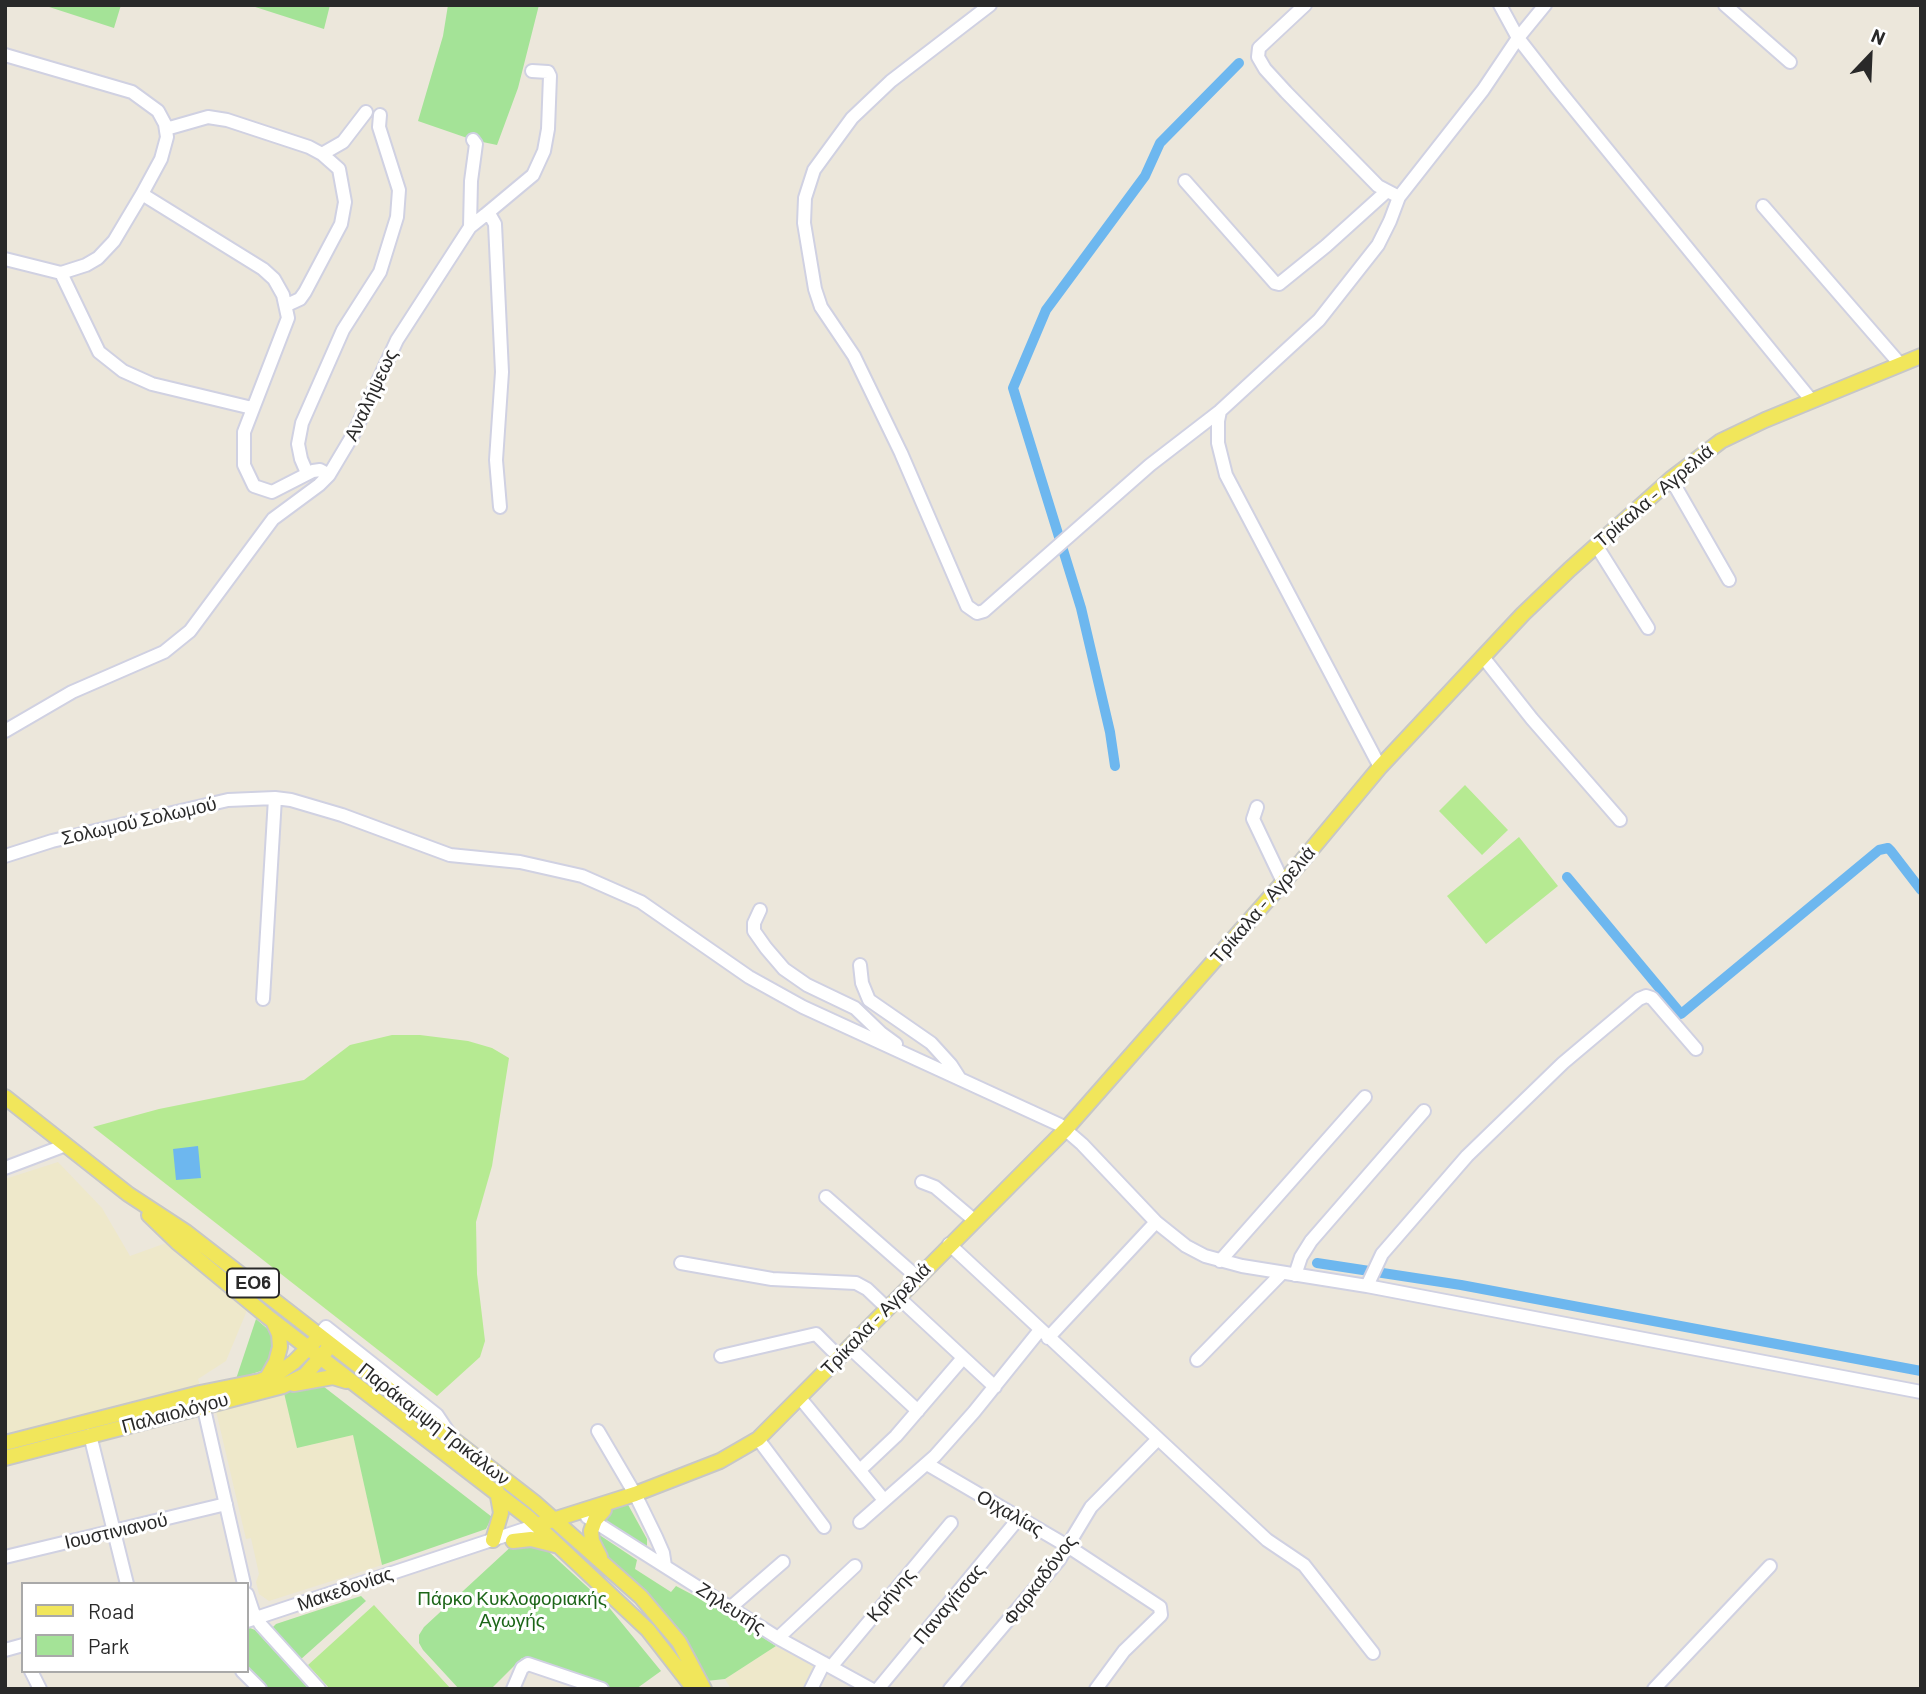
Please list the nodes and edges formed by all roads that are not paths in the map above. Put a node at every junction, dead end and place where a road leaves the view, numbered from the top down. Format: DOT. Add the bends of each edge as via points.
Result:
graph roads {
  1 [pos="990,5"];
  2 [pos="1304,5"];
  3 [pos="1500,5"];
  4 [pos="1545,5"];
  5 [pos="1724,5"];
  6 [pos="1518,38"];
  7 [pos="5,55"];
  8 [pos="1790,62"];
  9 [pos="532,71"];
  10 [pos="366,112"];
  11 [pos="380,116"];
  12 [pos="166,129"];
  13 [pos="473,140"];
  14 [pos="322,154"];
  15 [pos="1185,181"];
  16 [pos="142,194"];
  17 [pos="1393,194"];
  18 [pos="1763,205"];
  19 [pos="485,215"];
  20 [pos="470,227"];
  21 [pos="5,259"];
  22 [pos="61,273"];
  23 [pos="287,305"];
  24 [pos="1921,356"];
  25 [pos="1900,364"];
  26 [pos="1812,401"];
  27 [pos="252,408"];
  28 [pos="1220,411"];
  29 [pos="307,473"];
  30 [pos="329,475"];
  31 [pos="1671,479"];
  32 [pos="500,507"];
  33 [pos="1596,545"];
  34 [pos="1729,580"];
  35 [pos="1648,628"];
  36 [pos="1483,657"];
  37 [pos="5,731"];
  38 [pos="1380,767"];
  39 [pos="275,798"];
  40 [pos="1256,807"];
  41 [pos="1619,820"];
  42 [pos="5,856"];
  43 [pos="1283,882"];
  44 [pos="760,910"];
  45 [pos="860,965"];
  46 [pos="263,999"];
  47 [pos="1696,1049"];
  48 [pos="915,1059"];
  49 [pos="960,1080"];
  50 [pos="5,1097"];
  51 [pos="1364,1097"];
  52 [pos="1424,1111"];
  53 [pos="1066,1129"];
  54 [pos="66,1145"];
  55 [pos="5,1168"];
  56 [pos="922,1182"];
  57 [pos="128,1194"];
  58 [pos="826,1197"];
  59 [pos="974,1220"];
  60 [pos="1156,1222"];
  61 [pos="949,1244"];
  62 [pos="1220,1261"];
  63 [pos="681,1263"];
  64 [pos="1288,1274"];
  65 [pos="917,1277"];
  66 [pos="1368,1282"];
  67 [pos="898,1297"];
  68 [pos="887,1308"];
  69 [pos="268,1317"];
  70 [pos="1044,1334"];
  71 [pos="319,1335"];
  72 [pos="334,1340"];
  73 [pos="308,1348"];
  74 [pos="845,1352"];
  75 [pos="721,1356"];
  76 [pos="321,1358"];
  77 [pos="963,1358"];
  78 [pos="1197,1360"];
  79 [pos="267,1378"];
  80 [pos="353,1383"];
  81 [pos="283,1386"];
  82 [pos="995,1387"];
  83 [pos="1921,1392"];
  84 [pos="800,1398"];
  85 [pos="202,1399"];
  86 [pos="918,1411"];
  87 [pos="598,1431"];
  88 [pos="90,1435"];
  89 [pos="758,1439"];
  90 [pos="1157,1440"];
  91 [pos="5,1443"];
  92 [pos="5,1458"];
  93 [pos="927,1464"];
  94 [pos="860,1471"];
  95 [pos="497,1492"];
  96 [pos="635,1494"];
  97 [pos="884,1500"];
  98 [pos="226,1504"];
  99 [pos="1019,1518"];
  100 [pos="590,1519"];
  101 [pos="557,1522"];
  102 [pos="860,1522"];
  103 [pos="951,1523"];
  104 [pos="824,1527"];
  105 [pos="540,1528"];
  106 [pos="114,1531"];
  107 [pos="493,1540"];
  108 [pos="513,1541"];
  109 [pos="559,1547"];
  110 [pos="1069,1547"];
  111 [pos="444,1556"];
  112 [pos="5,1557"];
  113 [pos="783,1562"];
  114 [pos="604,1564"];
  115 [pos="665,1566"];
  116 [pos="855,1566"];
  117 [pos="1770,1566"];
  118 [pos="127,1582"];
  119 [pos="244,1582"];
  120 [pos="248,1599"];
  121 [pos="731,1607"];
  122 [pos="252,1620"];
  123 [pos="778,1638"];
  124 [pos="1373,1653"];
  125 [pos="828,1665"];
  126 [pos="32,1673"];
  127 [pos="244,1673"];
  128 [pos="863,1687"];
  129 [pos="40,1689"];
  130 [pos="260,1689"];
  131 [pos="319,1689"];
  132 [pos="513,1689"];
  133 [pos="601,1689"];
  134 [pos="694,1689"];
  135 [pos="704,1689"];
  136 [pos="811,1689"];
  137 [pos="878,1689"];
  138 [pos="950,1689"];
  139 [pos="1096,1689"];
  140 [pos="1654,1689"];
  1 -- 28 [label="street" via="891,81 852,118 814,170 805,198 804,223 821,307 854,356 967,606 977,613 984,611 1150,465"];
  2 -- 17 [label="street" via="1259,48 1259,61 1378,186"];
  3 -- 6 [label="street"];
  4 -- 6 [label="street"];
  5 -- 8 [label="street"];
  6 -- 17 [label="street" via="1483,90"];
  6 -- 26 [label="street"];
  7 -- 12 [label="street" via="132,92 152,105"];
  9 -- 19 [label="street, Αναλήψεως" via="550,76 544,151 533,174"];
  10 -- 14 [label="street" via="343,142"];
  11 -- 29 [label="street" via="379,127 399,190 397,217 380,272 343,330 302,423 298,444"];
  12 -- 14 [label="street" via="208,117 227,120"];
  12 -- 16 [label="street" via="161,159"];
  13 -- 20 [label="street"];
  14 -- 23 [label="street" via="342,177 345,202 341,225 300,299"];
  15 -- 17 [label="street" via="1279,284"];
  16 -- 22 [label="street" via="106,251 86,265"];
  16 -- 23 [label="street" via="263,269"];
  17 -- 28 [label="street" via="1390,221 1378,244 1328,310"];
  18 -- 25 [label="street"];
  19 -- 20 [label="street, Αναλήψεως"];
  19 -- 32 [label="street" via="495,224 502,372 496,460"];
  20 -- 30 [label="street, Αναλήψεως" via="397,340"];
  21 -- 22 [label="street"];
  22 -- 27 [label="street" via="99,352 123,371 152,384"];
  23 -- 27 [label="street" via="288,318"];
  24 -- 25 [label="main road, Τρίκαλα - Αγρελιά"];
  25 -- 26 [label="main road, Τρίκαλα - Αγρελιά"];
  26 -- 31 [label="main road, Τρίκαλα - Αγρελιά" via="1721,441"];
  27 -- 29 [label="street" via="243,452 254,486 272,492"];
  28 -- 38 [label="street" via="1218,443 1226,475"];
  29 -- 30 [label="street" via="320,470"];
  30 -- 37 [label="street, Αναλήψεως" via="273,519 196,623 173,646 72,692"];
  31 -- 33 [label="main road, Τρίκαλα - Αγρελιά"];
  31 -- 34 [label="street"];
  33 -- 35 [label="street"];
  33 -- 36 [label="main road, Τρίκαλα - Αγρελιά"];
  36 -- 38 [label="main road, Τρίκαλα - Αγρελιά"];
  36 -- 41 [label="street"];
  38 -- 43 [label="main road, Τρίκαλα - Αγρελιά"];
  39 -- 42 [label="street, Σολωμού Σολωμού" via="228,800"];
  39 -- 46 [label="street"];
  39 -- 48 [label="street, Σολωμού Σολωμού" via="328,811 450,855 531,864 602,884 641,902 785,998"];
  40 -- 43 [label="street" via="1253,819"];
  43 -- 53 [label="main road, Τρίκαλα - Αγρελιά"];
  44 -- 48 [label="street" via="754,931 784,969 855,1008"];
  45 -- 49 [label="street" via="869,1000 931,1042"];
  47 -- 66 [label="street" via="1654,1000 1639,999 1499,1122 1420,1207 1382,1254"];
  48 -- 49 [label="street"];
  49 -- 53 [label="street"];
  50 -- 54 [label="main road, Παράκαμψη Τρικάλων / ΕΟ6"];
  51 -- 62 [label="street"];
  52 -- 64 [label="street"];
  53 -- 59 [label="main road, Τρίκαλα - Αγρελιά"];
  53 -- 60 [label="street"];
  54 -- 55 [label="street"];
  54 -- 57 [label="main road, Παράκαμψη Τρικάλων / ΕΟ6"];
  56 -- 59 [label="street" via="935,1187"];
  57 -- 69 [label="main road, Παράκαμψη Τρικάλων / ΕΟ6" via="177,1242"];
  57 -- 71 [label="main road, Παράκαμψη Τρικάλων / ΕΟ6" via="186,1231"];
  58 -- 65 [label="street"];
  59 -- 61 [label="main road, Τρίκαλα - Αγρελιά"];
  60 -- 62 [label="street" via="1192,1250"];
  60 -- 70 [label="street"];
  61 -- 65 [label="main road, Τρίκαλα - Αγρελιά"];
  61 -- 70 [label="street"];
  62 -- 64 [label="street"];
  63 -- 68 [label="street" via="772,1279 856,1283"];
  64 -- 66 [label="street"];
  64 -- 78 [label="street"];
  65 -- 67 [label="main road, Τρίκαλα - Αγρελιά"];
  66 -- 83 [label="street"];
  67 -- 68 [label="main road, Τρίκαλα - Αγρελιά"];
  67 -- 77 [label="street"];
  68 -- 74 [label="main road, Τρίκαλα - Αγρελιά"];
  69 -- 73 [label="main road, Παράκαμψη Τρικάλων / ΕΟ6"];
  69 -- 79 [label="main road" via="280,1343"];
  70 -- 82 [label="street"];
  70 -- 90 [label="street"];
  71 -- 72 [label="main road, Παράκαμψη Τρικάλων / ΕΟ6"];
  71 -- 73 [label="main road, Παλαιολόγου"];
  72 -- 76 [label="main road, Παλαιολόγου"];
  72 -- 101 [label="main road, Παράκαμψη Τρικάλων / ΕΟ6"];
  73 -- 76 [label="main road, Παράκαμψη Τρικάλων / ΕΟ6"];
  73 -- 79 [label="main road, Παλαιολόγου"];
  74 -- 75 [label="street" via="816,1334"];
  74 -- 84 [label="main road, Τρίκαλα - Αγρελιά"];
  74 -- 86 [label="street"];
  76 -- 80 [label="main road, Παράκαμψη Τρικάλων / ΕΟ6"];
  76 -- 81 [label="main road, Παλαιολόγου" via="305,1375"];
  77 -- 82 [label="street"];
  77 -- 86 [label="street"];
  79 -- 85 [label="main road, Παλαιολόγου"];
  80 -- 81 [label="main road" via="333,1377"];
  80 -- 95 [label="main road, Παράκαμψη Τρικάλων / ΕΟ6"];
  81 -- 85 [label="main road, Παλαιολόγου"];
  82 -- 93 [label="street"];
  84 -- 89 [label="main road, Τρίκαλα - Αγρελιά"];
  84 -- 94 [label="street"];
  85 -- 88 [label="main road, Παλαιολόγου"];
  85 -- 91 [label="main road, Παλαιολόγου"];
  85 -- 98 [label="street"];
  86 -- 94 [label="street"];
  87 -- 96 [label="street"];
  88 -- 92 [label="main road, Παλαιολόγου"];
  88 -- 106 [label="street"];
  89 -- 96 [label="main road, Τρίκαλα - Αγρελιά" via="720,1461"];
  89 -- 104 [label="street"];
  90 -- 110 [label="street, Φαρκαδόνος" via="1091,1507"];
  90 -- 124 [label="street" via="1267,1540 1304,1565"];
  93 -- 97 [label="street"];
  93 -- 99 [label="street, Οιχαλίας"];
  94 -- 97 [label="street"];
  95 -- 105 [label="main road, Παράκαμψη Τρικάλων / ΕΟ6"];
  95 -- 107 [label="main road" via="501,1513"];
  96 -- 100 [label="main road, Τρίκαλα - Αγρελιά"];
  96 -- 101 [label="main road, Τρίκαλα - Αγρελιά"];
  96 -- 115 [label="street"];
  97 -- 102 [label="street"];
  98 -- 106 [label="street, Ιουστινιανού"];
  98 -- 119 [label="street"];
  99 -- 110 [label="street, Οιχαλίας"];
  99 -- 137 [label="street, Παναγίτσας"];
  100 -- 101 [label="main road, Τρίκαλα - Αγρελιά"];
  100 -- 114 [label="main road" via="592,1541"];
  100 -- 115 [label="street, Ζηλευτής"];
  101 -- 105 [label="main road, Μακεδονίας"];
  101 -- 114 [label="main road, Παράκαμψη Τρικάλων / ΕΟ6"];
  103 -- 125 [label="street, Κρήνης"];
  105 -- 107 [label="street, Μακεδονίας"];
  105 -- 108 [label="street, Μακεδονίας"];
  105 -- 109 [label="main road, Παράκαμψη Τρικάλων / ΕΟ6"];
  106 -- 112 [label="street, Ιουστινιανού"];
  106 -- 118 [label="street"];
  107 -- 111 [label="street, Μακεδονίας"];
  108 -- 109 [label="main road" via="541,1541"];
  108 -- 111 [label="street, Μακεδονίας" via="468,1556"];
  109 -- 134 [label="main road, Παράκαμψη Τρικάλων / ΕΟ6" via="648,1630"];
  110 -- 138 [label="street, Φαρκαδόνος"];
  110 -- 139 [label="street, Οιχαλίας" via="1161,1609"];
  111 -- 122 [label="street, Μακεδονίας"];
  113 -- 121 [label="street"];
  114 -- 135 [label="main road, Παράκαμψη Τρικάλων / ΕΟ6" via="641,1597 679,1642"];
  115 -- 121 [label="street, Ζηλευτής"];
  116 -- 123 [label="street"];
  117 -- 140 [label="street"];
  120 -- 122 [label="street"];
  121 -- 123 [label="street, Ζηλευτής"];
  122 -- 131 [label="street"];
  123 -- 125 [label="street, Ζηλευτής"];
  125 -- 128 [label="street, Ζηλευτής"];
  125 -- 136 [label="street, Κρήνης"];
  126 -- 129 [label="street"];
  127 -- 130 [label="street"];
  132 -- 133 [label="street" via="528,1664"];
}
